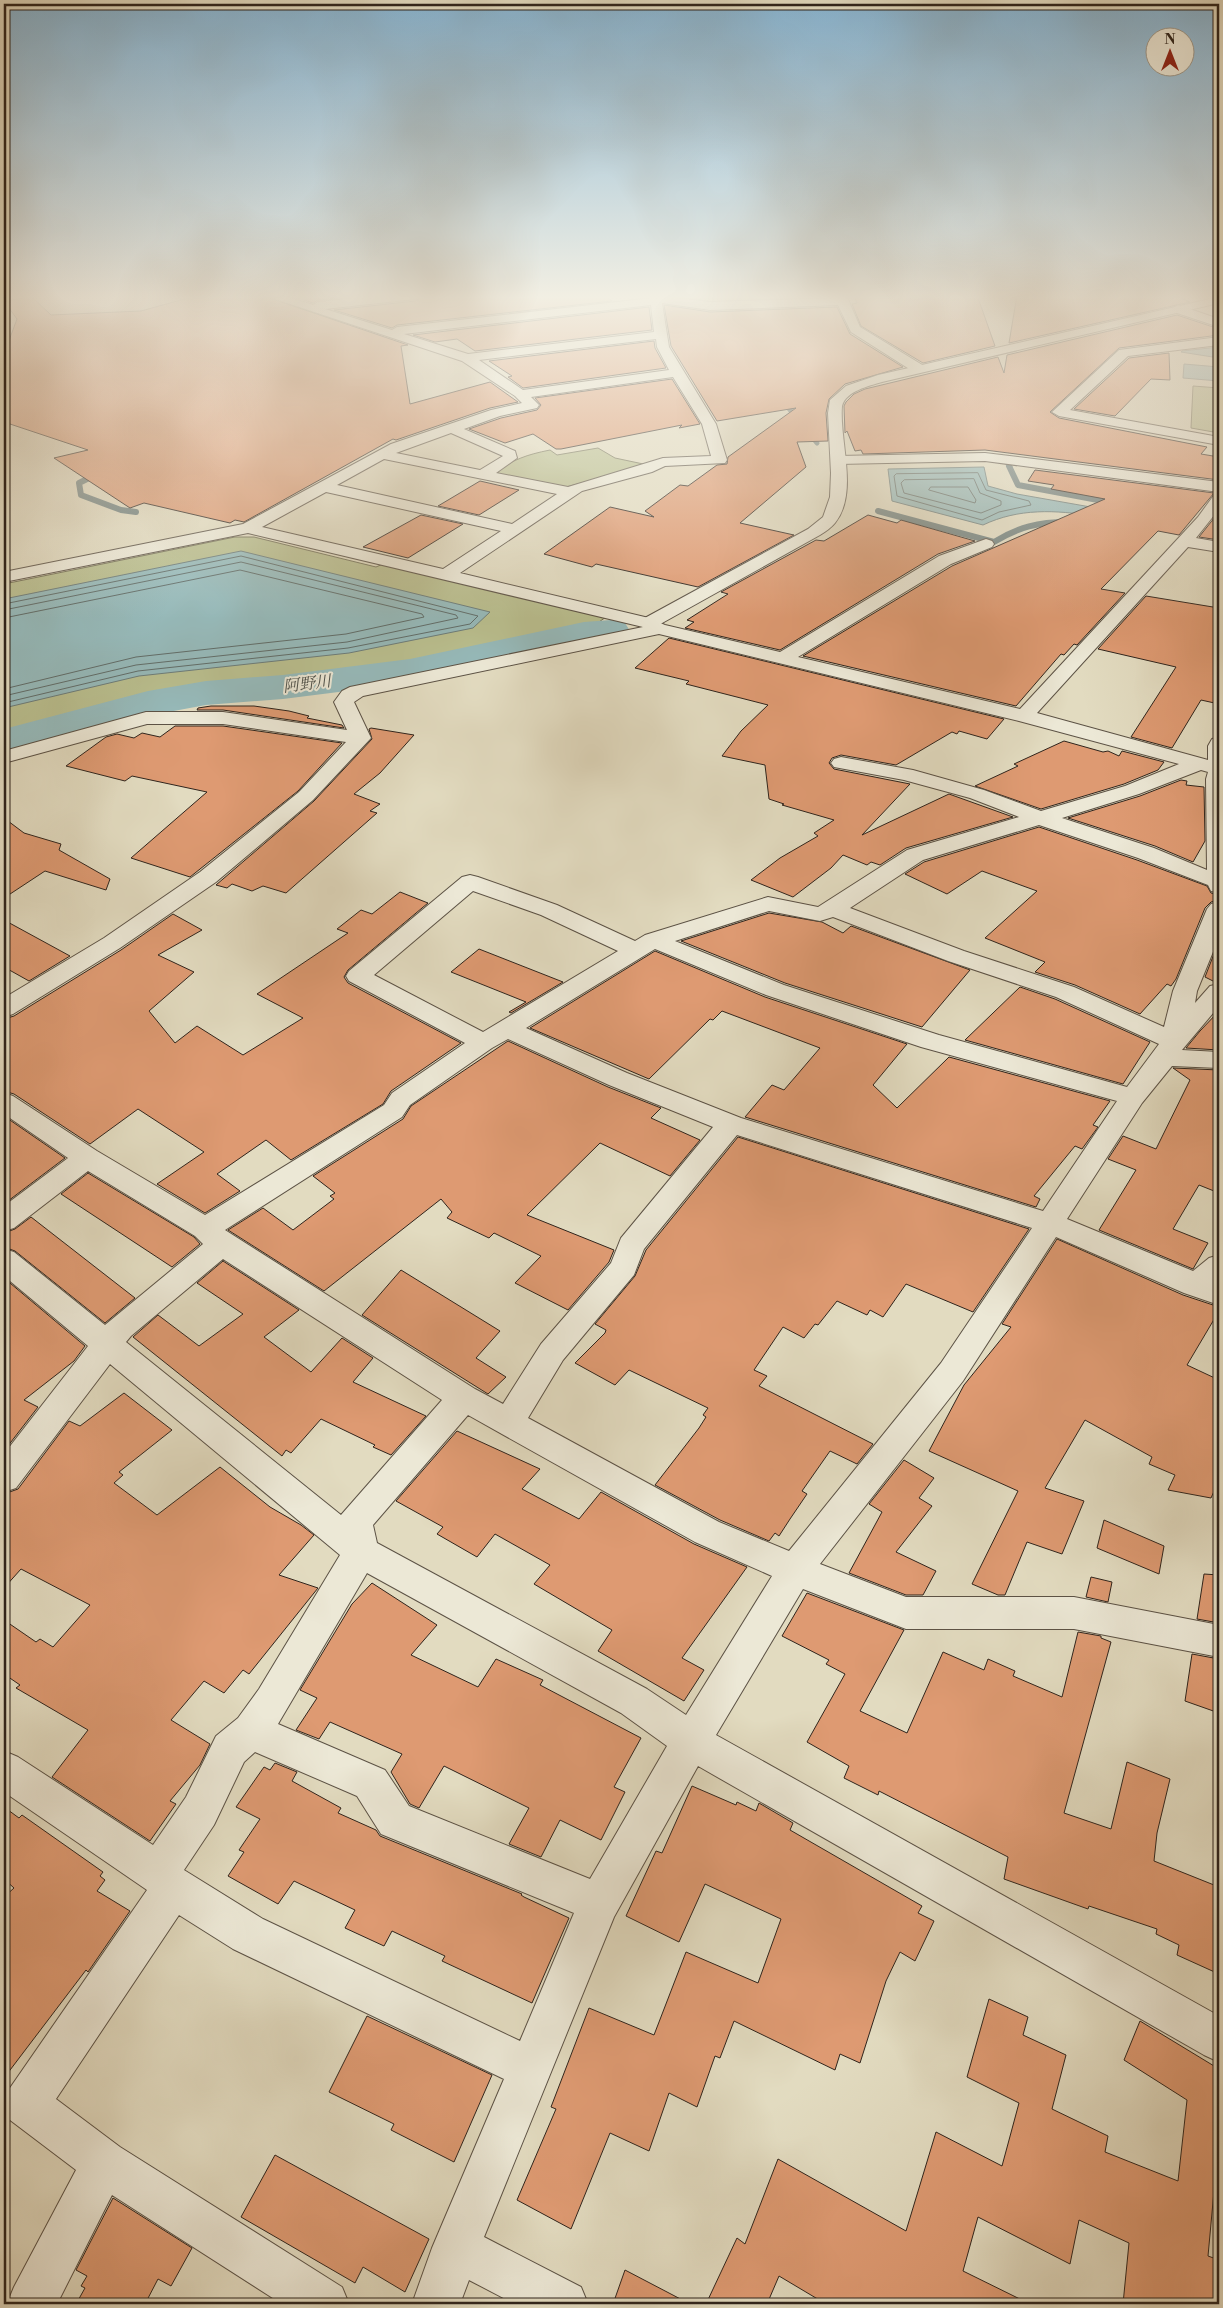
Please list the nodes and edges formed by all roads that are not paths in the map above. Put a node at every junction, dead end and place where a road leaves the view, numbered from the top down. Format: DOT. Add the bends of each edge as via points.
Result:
graph roads {
  1 [pos="529,403"];
  2 [pos="696,403"];
  3 [pos="836,403"];
  4 [pos="1069,403"];
  5 [pos="450,428"];
  6 [pos="1219,441"];
  7 [pos="384,455"];
  8 [pos="838,460"];
  9 [pos="482,475"];
  10 [pos="325,487"];
  11 [pos="1219,488"];
  12 [pos="568,492"];
  13 [pos="1219,498"];
  14 [pos="248,528"];
  15 [pos="514,530"];
  16 [pos="1184,541"];
  17 [pos="986,544"];
  18 [pos="1219,547"];
  19 [pos="446,575"];
  20 [pos="4,577"];
  21 [pos="654,626"];
  22 [pos="783,658"];
  23 [pos="1024,716"];
  24 [pos="361,738"];
  25 [pos="1219,743"];
  26 [pos="4,757"];
  27 [pos="841,763"];
  28 [pos="1212,767"];
  29 [pos="1038,817"];
  30 [pos="1219,882"];
  31 [pos="1219,886"];
  32 [pos="833,909"];
  33 [pos="1219,909"];
  34 [pos="645,945"];
  35 [pos="1219,991"];
  36 [pos="4,1009"];
  37 [pos="507,1029"];
  38 [pos="483,1042"];
  39 [pos="1170,1049"];
  40 [pos="1219,1060"];
  41 [pos="1133,1097"];
  42 [pos="4,1102"];
  43 [pos="731,1124"];
  44 [pos="87,1158"];
  45 [pos="4,1221"];
  46 [pos="1049,1222"];
  47 [pos="214,1236"];
  48 [pos="4,1260"];
  49 [pos="1219,1266"];
  50 [pos="1207,1290"];
  51 [pos="108,1344"];
  52 [pos="464,1398"];
  53 [pos="509,1422"];
  54 [pos="4,1478"];
  55 [pos="362,1552"];
  56 [pos="795,1570"];
  57 [pos="1219,1641"];
  58 [pos="251,1731"];
  59 [pos="691,1740"];
  60 [pos="4,1770"];
  61 [pos="165,1880"];
  62 [pos="599,1903"];
  63 [pos="1219,2040"];
  64 [pos="529,2068"];
  65 [pos="104,2163"];
  66 [pos="456,2248"];
  67 [pos="30,2304"];
  68 [pos="325,2304"];
  69 [pos="436,2304"];
  70 [pos="564,2304"];
  1 -- 5 [label="street" via="532,405"];
  2 -- 12 [label="street" via="709,424 720,460 663,462"];
  3 -- 8 [label="street"];
  4 -- 6 [label="street" via="1059,412"];
  5 -- 7 [label="street" via="396,447"];
  5 -- 9 [label="street" via="510,454 510,458"];
  7 -- 9 [label="street"];
  7 -- 10 [label="street"];
  8 -- 11 [label="street" via="985,457"];
  8 -- 21 [label="street" via="835,508 824,525"];
  9 -- 12 [label="street"];
  10 -- 14 [label="street"];
  10 -- 15 [label="street"];
  12 -- 15 [label="street"];
  13 -- 16 [label="street"];
  14 -- 19 [label="street"];
  14 -- 20 [label="street"];
  15 -- 19 [label="street"];
  16 -- 18 [label="street"];
  16 -- 23 [label="street"];
  17 -- 22 [label="street" via="944,560"];
  19 -- 21 [label="street"];
  21 -- 22 [label="street"];
  21 -- 24 [label="street" via="357,691 344,702"];
  22 -- 23 [label="street"];
  23 -- 28 [label="street"];
  24 -- 26 [label="street" via="223,718 146,718"];
  24 -- 36 [label="street" via="306,796 208,877 112,943"];
  25 -- 28 [label="street"];
  27 -- 29 [label="street" via="924,779 977,794"];
  28 -- 29 [label="street"];
  28 -- 30 [label="street" via="1216,779"];
  29 -- 30 [label="street" via="1146,853"];
  29 -- 32 [label="street" via="915,855"];
  30 -- 31 [label="street"];
  32 -- 34 [label="street" via="820,914 768,904"];
  32 -- 39 [label="street" via="956,956 1065,992"];
  33 -- 39 [label="street" via="1185,991"];
  34 -- 37 [label="street"];
  34 -- 38 [label="street" via="470,882 358,976"];
  34 -- 41 [label="street" via="920,1038"];
  35 -- 39 [label="street"];
  37 -- 38 [label="street"];
  37 -- 43 [label="street" via="598,1072"];
  38 -- 47 [label="street" via="402,1099 393,1111"];
  39 -- 40 [label="street"];
  39 -- 41 [label="street"];
  41 -- 46 [label="street"];
  42 -- 44 [label="street"];
  43 -- 46 [label="street"];
  43 -- 53 [label="street" via="631,1245 624,1267 552,1352"];
  44 -- 45 [label="street"];
  44 -- 47 [label="street"];
  46 -- 50 [label="street"];
  46 -- 56 [label="street" via="952,1372"];
  47 -- 51 [label="street" via="120,1328"];
  47 -- 52 [label="street"];
  48 -- 51 [label="street"];
  49 -- 50 [label="street"];
  51 -- 54 [label="street"];
  51 -- 55 [label="street"];
  52 -- 53 [label="street"];
  52 -- 55 [label="street" via="355,1521"];
  53 -- 56 [label="street" via="706,1532"];
  55 -- 58 [label="street"];
  55 -- 59 [label="street" via="634,1701"];
  56 -- 57 [label="street" via="906,1613 1074,1613"];
  56 -- 59 [label="street"];
  58 -- 61 [label="street" via="230,1749"];
  58 -- 62 [label="street" via="371,1784 395,1820"];
  59 -- 62 [label="street"];
  59 -- 63 [label="street"];
  60 -- 61 [label="street"];
  61 -- 64 [label="street" via="248,1934"];
  61 -- 65 [label="street" via="26,2104"];
  62 -- 64 [label="street"];
  64 -- 66 [label="street"];
  65 -- 67 [label="street"];
  65 -- 68 [label="street"];
  66 -- 69 [label="street"];
  66 -- 70 [label="street"];
}
